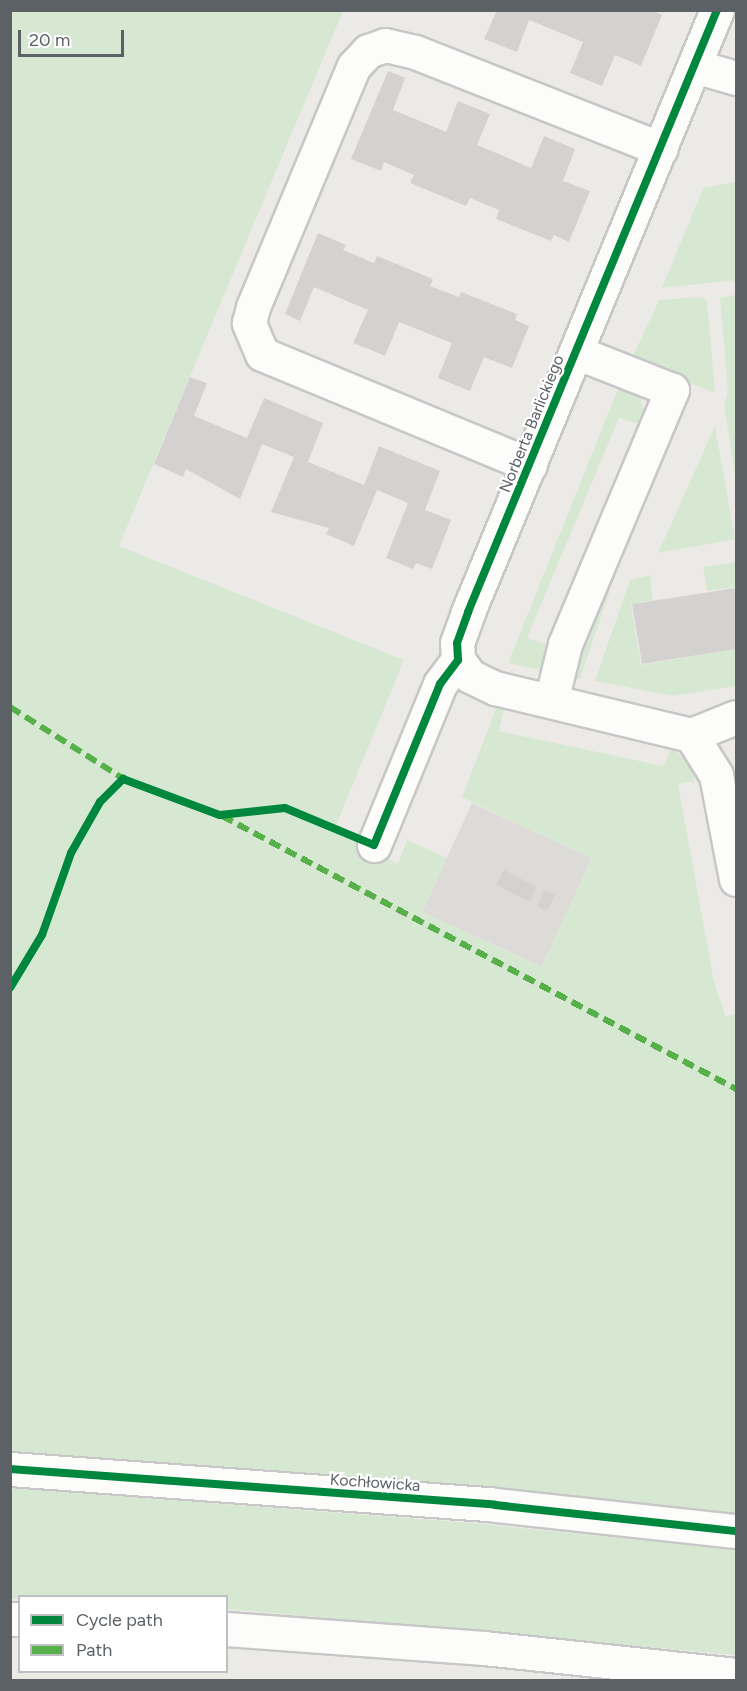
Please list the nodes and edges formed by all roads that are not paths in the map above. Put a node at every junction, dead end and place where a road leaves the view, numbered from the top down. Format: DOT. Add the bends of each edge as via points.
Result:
graph roads {
  1 [pos="717,10"];
  2 [pos="694,66"];
  3 [pos="736,78"];
  4 [pos="660,149"];
  5 [pos="576,352"];
  6 [pos="530,465"];
  7 [pos="458,660"];
  8 [pos="551,701"];
  9 [pos="736,717"];
  10 [pos="691,735"];
  11 [pos="374,845"];
  12 [pos="736,879"];
  13 [pos="10,1469"];
  14 [pos="736,1531"];
  15 [pos="228,1629"];
  16 [pos="736,1675"];
  1 -- 2 [label="street, Norberta Barlickiego"];
  2 -- 3 [label="street"];
  2 -- 4 [label="street, Norberta Barlickiego"];
  4 -- 5 [label="street, Norberta Barlickiego"];
  4 -- 6 [label="street" via="415,52 385,45 368,51 354,66 257,296 249,323 262,354"];
  5 -- 6 [label="street, Norberta Barlickiego"];
  5 -- 8 [label="street" via="672,390 565,644"];
  6 -- 7 [label="street, Norberta Barlickiego" via="457,643"];
  7 -- 8 [label="street" via="470,676 495,688"];
  7 -- 11 [label="street, Norberta Barlickiego" via="440,684"];
  8 -- 10 [label="street"];
  9 -- 10 [label="street"];
  10 -- 12 [label="street" via="716,775"];
  13 -- 14 [label="street, Kochłowicka" via="495,1505"];
  15 -- 16 [label="street" via="484,1648"];
}
